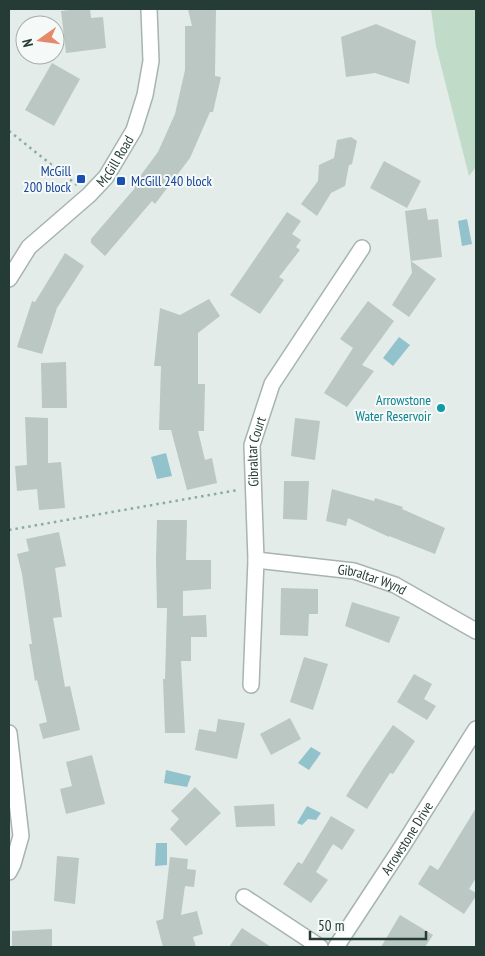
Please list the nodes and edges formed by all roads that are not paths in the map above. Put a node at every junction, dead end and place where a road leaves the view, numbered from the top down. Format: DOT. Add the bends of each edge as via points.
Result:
graph roads {
  1 [pos="149,9"];
  2 [pos="362,248"];
  3 [pos="9,279"];
  4 [pos="256,560"];
  5 [pos="476,631"];
  6 [pos="251,685"];
  7 [pos="476,729"];
  8 [pos="9,733"];
  9 [pos="9,872"];
  10 [pos="244,897"];
  11 [pos="320,947"];
  12 [pos="336,947"];
  1 -- 3 [label="street, McGill Road" via="151,61 134,130 106,178 29,246"];
  2 -- 4 [label="street, Gibraltar Court" via="272,384 252,445"];
  4 -- 5 [label="street, Gibraltar Wynd" via="354,571 395,585"];
  4 -- 6 [label="street, Gibraltar Court"];
  7 -- 12 [label="street, Arrowstone Drive"];
  8 -- 9 [label="street" via="21,836"];
  10 -- 11 [label="street"];
}
